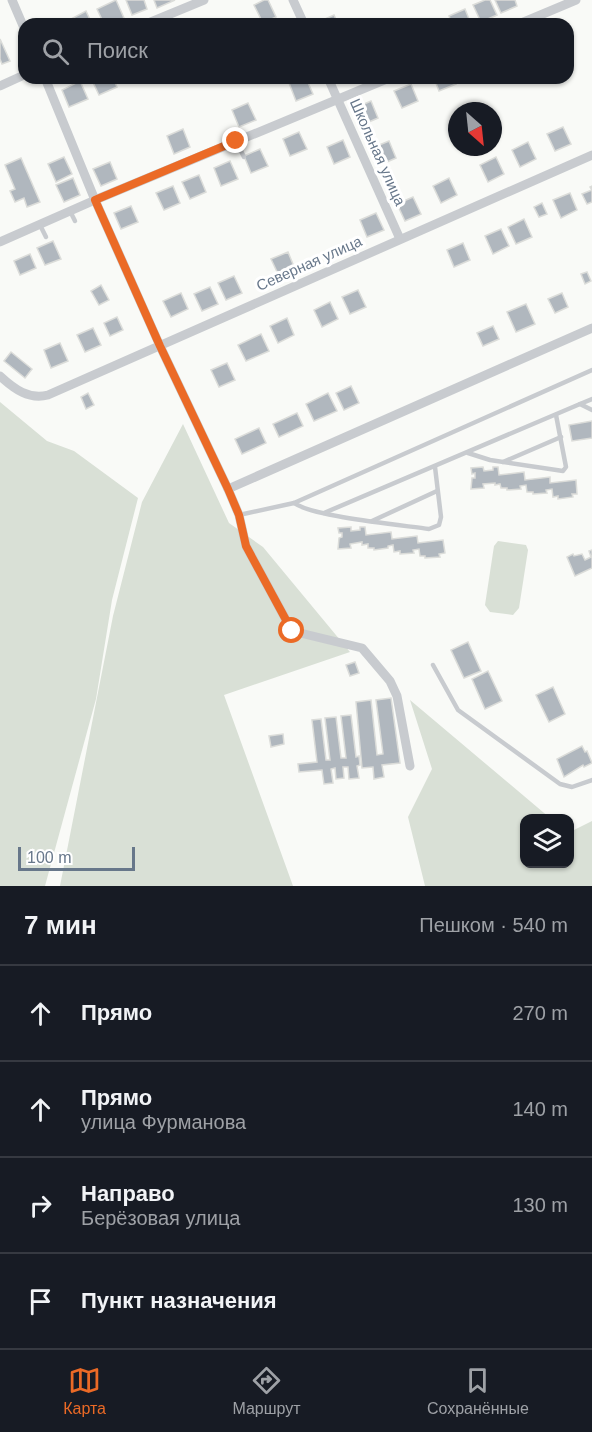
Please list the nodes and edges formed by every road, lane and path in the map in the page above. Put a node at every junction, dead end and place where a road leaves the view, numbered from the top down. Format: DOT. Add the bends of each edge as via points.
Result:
graph roads {
  1 [pos="12,0"];
  2 [pos="204,0"];
  3 [pos="293,0"];
  4 [pos="576,0"];
  5 [pos="20,18"];
  6 [pos="160,18"];
  7 [pos="301,18"];
  8 [pos="533,18"];
  9 [pos="18,78"];
  10 [pos="47,84"];
  11 [pos="330,84"];
  12 [pos="375,84"];
  13 [pos="0,86"];
  14 [pos="337,100"];
  15 [pos="236,141"];
  16 [pos="592,154"];
  17 [pos="244,157"];
  18 [pos="95,200"];
  19 [pos="70,211"];
  20 [pos="75,221"];
  21 [pos="40,225"];
  22 [pos="46,237"];
  23 [pos="400,239"];
  24 [pos="0,242"];
  25 [pos="592,328"];
  26 [pos="160,346"];
  27 [pos="592,370"];
  28 [pos="0,376"];
  29 [pos="592,399"];
  30 [pos="580,404"];
  31 [pos="592,410"];
  32 [pos="556,415"];
  33 [pos="561,437"];
  34 [pos="468,453"];
  35 [pos="503,462"];
  36 [pos="435,467"];
  37 [pos="228,489"];
  38 [pos="437,492"];
  39 [pos="294,503"];
  40 [pos="324,513"];
  41 [pos="239,515"];
  42 [pos="372,521"];
  43 [pos="433,665"];
  44 [pos="410,766"];
  45 [pos="592,780"];
  1 -- 5 [label="street"];
  2 -- 6 [label="street"];
  3 -- 7 [label="street"];
  4 -- 8 [label="street"];
  9 -- 13 [label="street"];
  10 -- 18 [label="street"];
  11 -- 14 [label="street, Школьная улица"];
  12 -- 14 [label="street"];
  14 -- 15 [label="street"];
  14 -- 23 [label="street, Школьная улица"];
  15 -- 17 [label="lane"];
  15 -- 18 [label="street"];
  16 -- 23 [label="street, Северная улица"];
  18 -- 19 [label="street"];
  18 -- 26 [label="street"];
  19 -- 20 [label="lane"];
  19 -- 21 [label="street"];
  21 -- 22 [label="lane"];
  21 -- 24 [label="street"];
  23 -- 26 [label="street, Северная улица"];
  25 -- 37 [label="street"];
  26 -- 28 [label="street, Северная улица" via="38,398 26,395"];
  26 -- 37 [label="street"];
  27 -- 39 [label="lane"];
  29 -- 30 [label="lane"];
  30 -- 31 [label="lane"];
  30 -- 32 [label="lane"];
  32 -- 33 [label="lane"];
  32 -- 34 [label="lane"];
  33 -- 35 [label="lane"];
  33 -- 35 [label="lane" via="566,467 563,471"];
  34 -- 35 [label="lane"];
  34 -- 36 [label="lane"];
  36 -- 38 [label="lane"];
  36 -- 40 [label="lane"];
  37 -- 41 [label="street"];
  38 -- 42 [label="lane"];
  38 -- 42 [label="lane" via="441,517 439,525 429,530"];
  39 -- 40 [label="lane"];
  39 -- 41 [label="lane"];
  40 -- 42 [label="lane"];
  41 -- 44 [label="street" via="246,546 292,631 362,648 390,681 397,696"];
  43 -- 45 [label="lane" via="458,710 560,784 572,787"];
}
